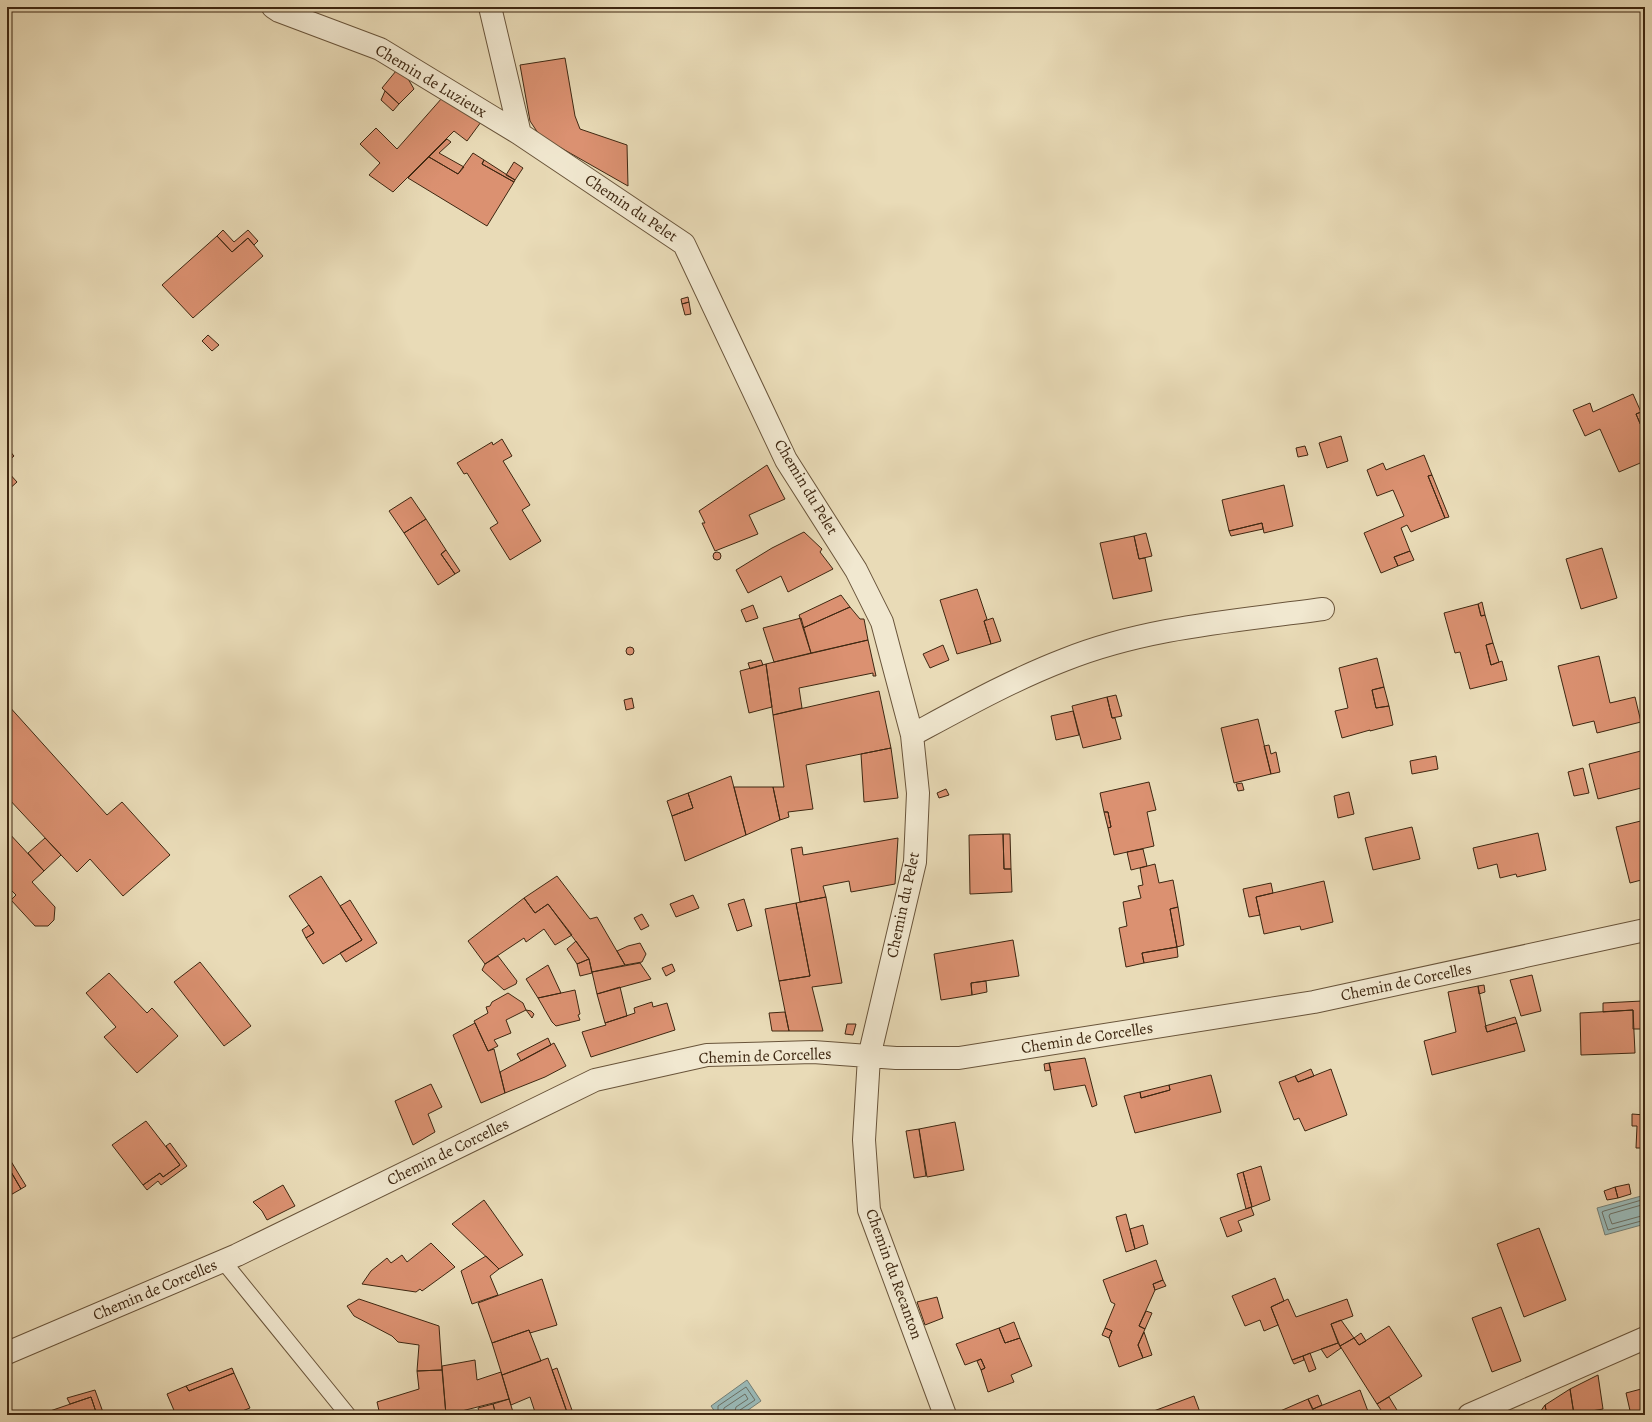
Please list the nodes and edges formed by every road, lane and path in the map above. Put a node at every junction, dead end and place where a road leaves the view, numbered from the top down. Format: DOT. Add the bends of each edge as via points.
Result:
graph roads {
  1 [pos="273,7"];
  2 [pos="490,7"];
  3 [pos="520,134"];
  4 [pos="1323,609"];
  5 [pos="912,735"];
  6 [pos="1645,930"];
  7 [pos="869,1057"];
  8 [pos="223,1261"];
  9 [pos="1645,1338"];
  10 [pos="7,1353"];
  11 [pos="348,1415"];
  12 [pos="945,1415"];
  13 [pos="1469,1415"];
  1 -- 3 [label="street, Chemin de Luzieux" via="380,49"];
  2 -- 3 [label="street"];
  3 -- 5 [label="street, Chemin du Pelet" via="684,244 786,460 856,570 882,622"];
  4 -- 5 [label="street" via="1190,627 1122,641 1065,659 997,689"];
  5 -- 7 [label="street, Chemin du Pelet" via="918,793 915,862"];
  6 -- 7 [label="street, Chemin de Corcelles" via="1314,1002 1230,1016 959,1058"];
  7 -- 8 [label="street, Chemin de Corcelles" via="813,1052 707,1055 595,1080"];
  7 -- 12 [label="street, Chemin du Recanton" via="864,1140 869,1210"];
  8 -- 10 [label="street, Chemin de Corcelles"];
  8 -- 11 [label="lane"];
  9 -- 13 [label="street"];
}
